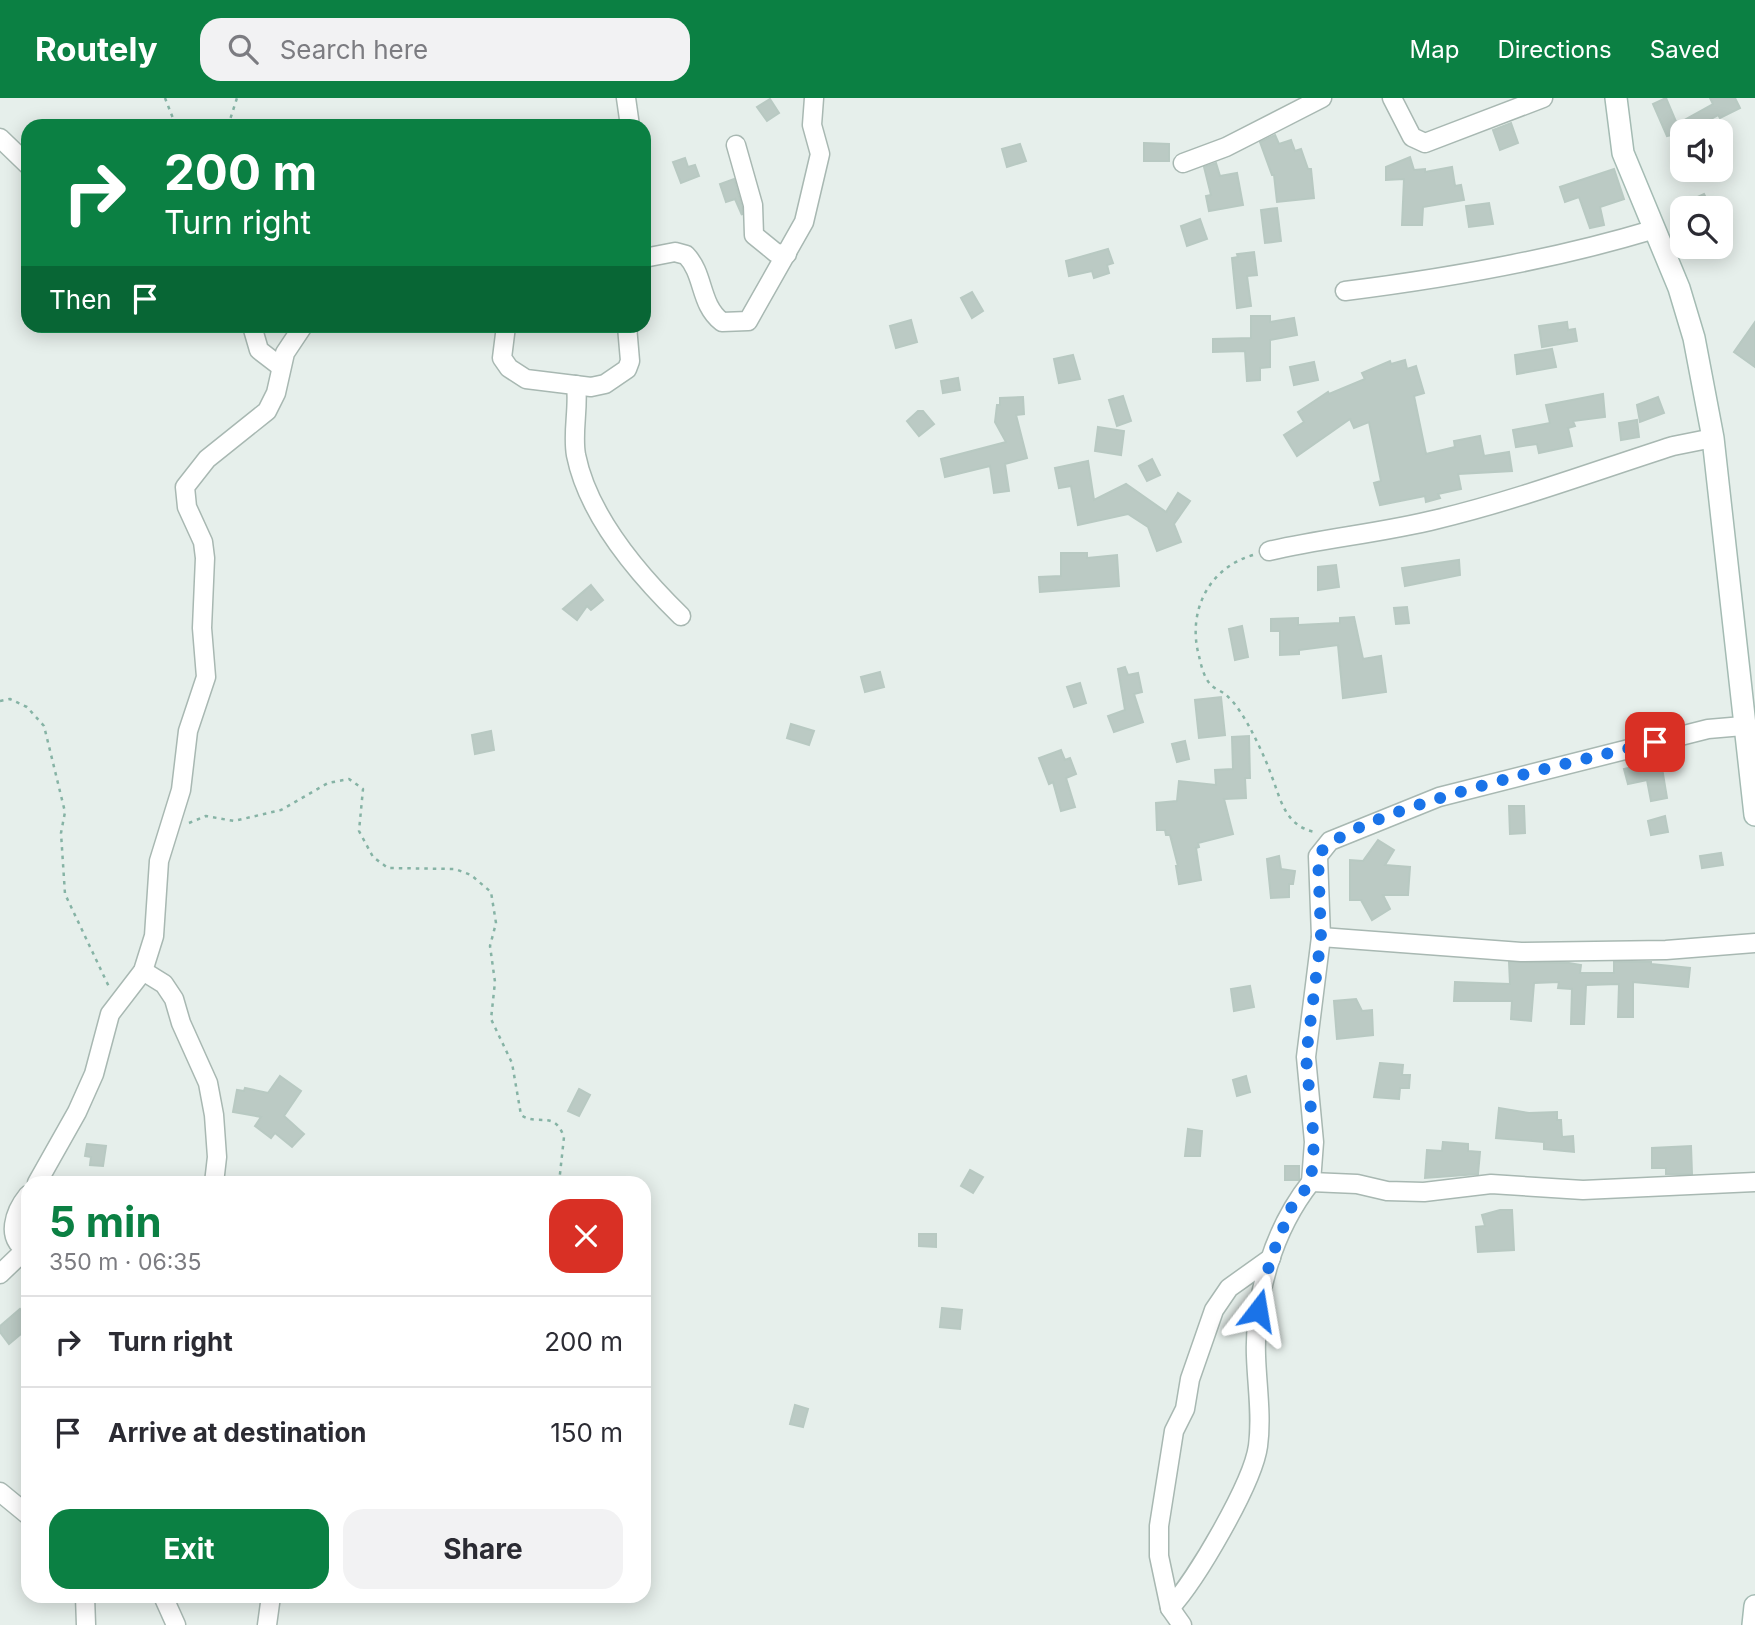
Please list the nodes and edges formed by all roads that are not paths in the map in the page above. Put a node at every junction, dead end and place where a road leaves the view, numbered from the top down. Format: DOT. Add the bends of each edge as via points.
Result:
graph roads {
  1 [pos="626,98"];
  2 [pos="814,98"];
  3 [pos="1322,98"];
  4 [pos="1392,98"];
  5 [pos="1543,98"];
  6 [pos="1616,98"];
  7 [pos="629,119"];
  8 [pos="0,138"];
  9 [pos="736,145"];
  10 [pos="21,158"];
  11 [pos="1183,163"];
  12 [pos="1653,230"];
  13 [pos="786,254"];
  14 [pos="651,257"];
  15 [pos="1346,291"];
  16 [pos="254,333"];
  17 [pos="298,333"];
  18 [pos="505,333"];
  19 [pos="628,333"];
  20 [pos="281,367"];
  21 [pos="576,385"];
  22 [pos="1713,438"];
  23 [pos="1269,551"];
  24 [pos="681,616"];
  25 [pos="1747,714"];
  26 [pos="1755,815"];
  27 [pos="1321,937"];
  28 [pos="1755,943"];
  29 [pos="144,971"];
  30 [pos="41,1176"];
  31 [pos="215,1176"];
  32 [pos="1311,1182"];
  33 [pos="1755,1182"];
  34 [pos="21,1206"];
  35 [pos="21,1246"];
  36 [pos="21,1255"];
  37 [pos="1271,1258"];
  38 [pos="0,1274"];
  39 [pos="0,1492"];
  40 [pos="21,1510"];
  41 [pos="85,1603"];
  42 [pos="166,1603"];
  43 [pos="270,1603"];
  44 [pos="1755,1606"];
  45 [pos="1170,1608"];
  46 [pos="86,1625"];
  47 [pos="176,1625"];
  48 [pos="267,1625"];
  49 [pos="1182,1625"];
  50 [pos="1753,1625"];
  1 -- 7 [label="street"];
  2 -- 13 [label="street" via="812,125 820,154 816,182 799,236"];
  3 -- 11 [label="street" via="1226,147"];
  4 -- 5 [label="street" via="1412,136 1425,143"];
  6 -- 12 [label="main road" via="1623,152"];
  8 -- 10 [label="street"];
  9 -- 13 [label="street" via="753,205 754,235 776,253"];
  12 -- 15 [label="street" via="1523,263"];
  12 -- 22 [label="main road" via="1679,288 1694,338"];
  13 -- 14 [label="street" via="752,316 741,323 722,322 710,312 686,254"];
  16 -- 20 [label="street" via="259,351"];
  17 -- 20 [label="street"];
  18 -- 21 [label="street" via="502,358 519,376"];
  19 -- 21 [label="street" via="630,361 623,375 606,384"];
  20 -- 29 [label="street" via="267,411 207,459 186,486 187,507 205,558 202,628 206,677 188,731 181,790 159,861 154,936"];
  21 -- 24 [label="street" via="576,454 590,497 615,541"];
  22 -- 23 [label="street" via="1438,519"];
  22 -- 25 [label="main road"];
  25 -- 26 [label="main road"];
  25 -- 27 [label="street" via="1708,729 1439,797 1346,832 1330,841 1318,856"];
  27 -- 28 [label="street" via="1521,952 1666,950"];
  27 -- 32 [label="street" via="1306,1057 1314,1142"];
  29 -- 30 [label="street" via="110,1014 83,1100"];
  29 -- 31 [label="street" via="164,984 174,999 208,1083 217,1157"];
  32 -- 33 [label="street" via="1424,1192 1491,1184 1583,1190"];
  32 -- 37 [label="street" via="1292,1206"];
  34 -- 35 [label="street" via="14,1218"];
  36 -- 38 [label="street"];
  37 -- 45 [label="street" via="1258,1310 1260,1418 1253,1470 1202,1563"];
  37 -- 45 [label="street" via="1229,1288 1214,1310 1190,1379 1185,1409 1174,1431 1159,1526 1159,1556"];
  39 -- 40 [label="street"];
  41 -- 46 [label="street"];
  42 -- 47 [label="street"];
  43 -- 48 [label="street"];
  44 -- 50 [label="main road"];
  45 -- 49 [label="street"];
}
